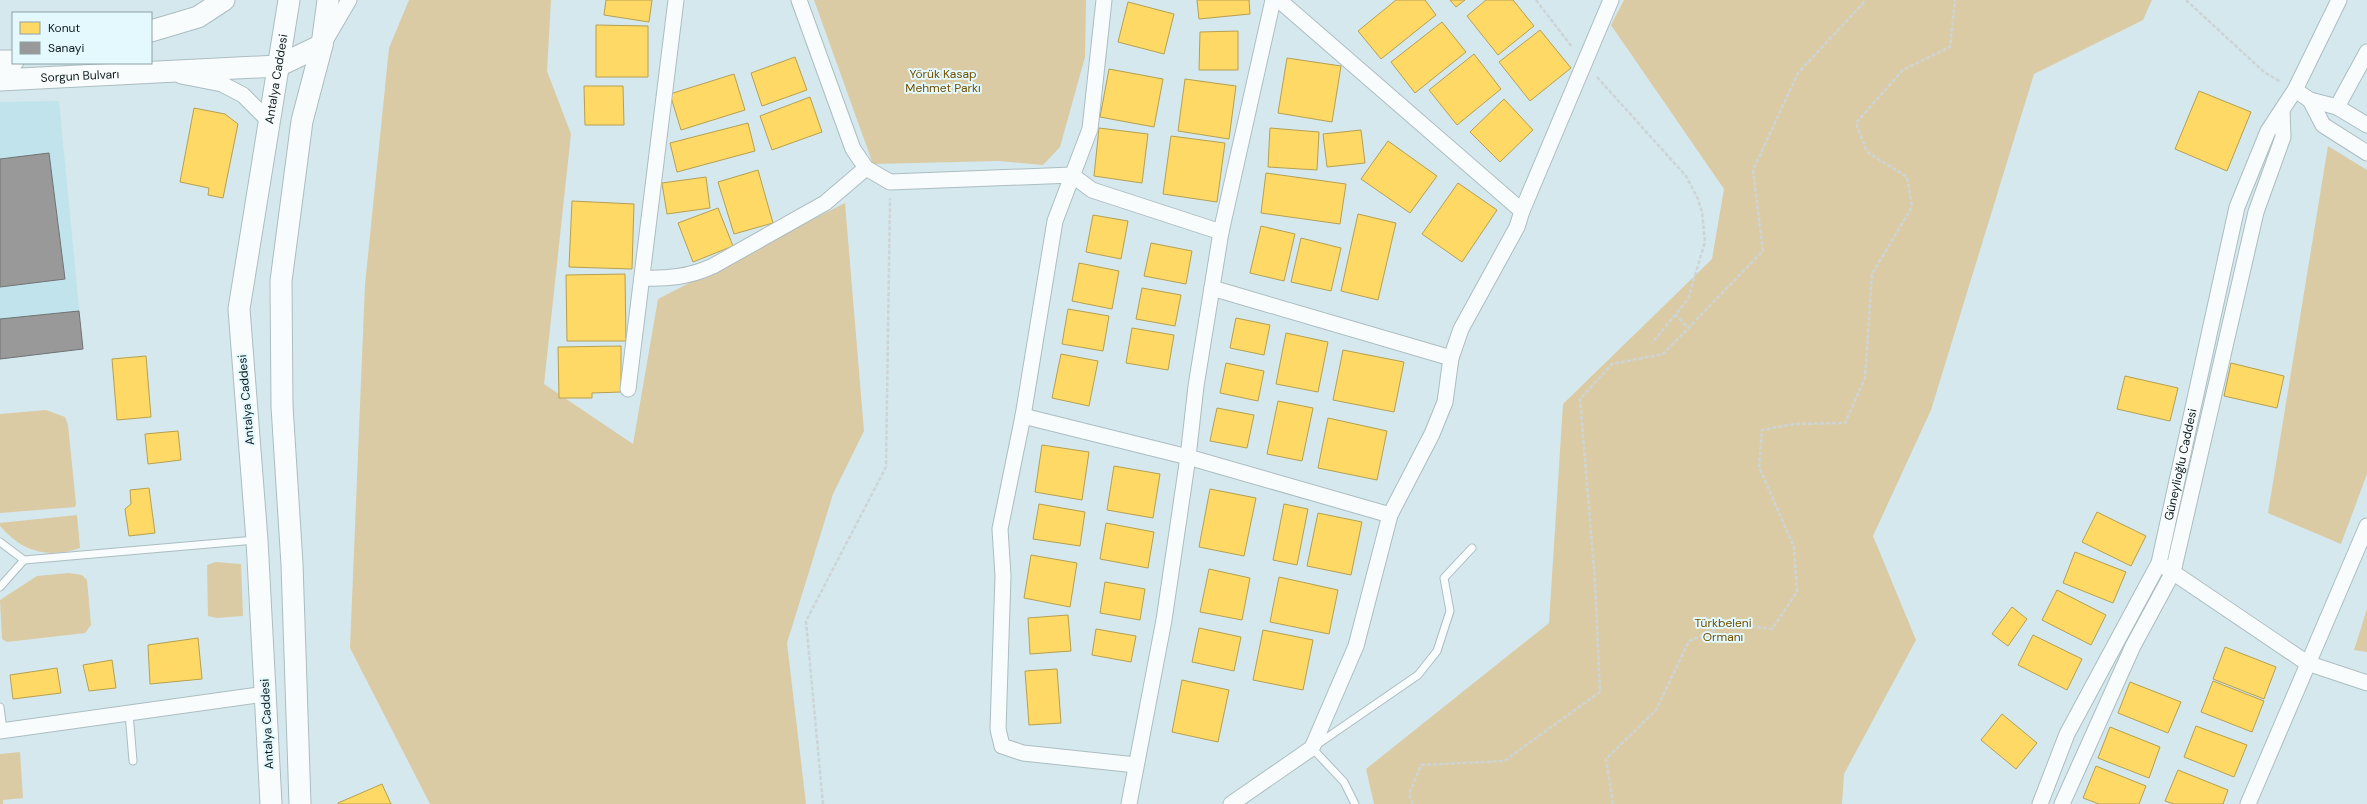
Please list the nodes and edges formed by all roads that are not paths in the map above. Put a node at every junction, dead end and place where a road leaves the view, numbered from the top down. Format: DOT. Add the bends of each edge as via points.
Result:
graph roads {
  1 [pos="224,0"];
  2 [pos="289,0"];
  3 [pos="328,0"];
  4 [pos="349,0"];
  5 [pos="676,0"];
  6 [pos="798,0"];
  7 [pos="1104,0"];
  8 [pos="1273,0"];
  9 [pos="1279,0"];
  10 [pos="1611,0"];
  11 [pos="2339,0"];
  12 [pos="152,31"];
  13 [pos="322,45"];
  14 [pos="2367,52"];
  15 [pos="0,61"];
  16 [pos="12,61"];
  17 [pos="278,66"];
  18 [pos="160,72"];
  19 [pos="0,80"];
  20 [pos="2294,90"];
  21 [pos="2310,100"];
  22 [pos="2337,107"];
  23 [pos="2282,111"];
  24 [pos="269,121"];
  25 [pos="2367,126"];
  26 [pos="2367,153"];
  27 [pos="866,168"];
  28 [pos="1072,175"];
  29 [pos="1522,211"];
  30 [pos="1221,232"];
  31 [pos="642,278"];
  32 [pos="1212,288"];
  33 [pos="1451,358"];
  34 [pos="628,389"];
  35 [pos="1023,416"];
  36 [pos="1188,457"];
  37 [pos="1390,515"];
  38 [pos="2367,526"];
  39 [pos="257,540"];
  40 [pos="0,542"];
  41 [pos="1472,548"];
  42 [pos="24,560"];
  43 [pos="2159,563"];
  44 [pos="2173,572"];
  45 [pos="0,587"];
  46 [pos="2307,663"];
  47 [pos="2367,683"];
  48 [pos="265,694"];
  49 [pos="0,707"];
  50 [pos="129,713"];
  51 [pos="2,730"];
  52 [pos="1312,748"];
  53 [pos="133,761"];
  54 [pos="1136,765"];
  55 [pos="271,804"];
  56 [pos="300,804"];
  57 [pos="1129,804"];
  58 [pos="1231,804"];
  59 [pos="1355,804"];
  60 [pos="2040,804"];
  61 [pos="2062,804"];
  62 [pos="2248,804"];
  1 -- 12 [label="main road" via="198,17"];
  2 -- 17 [label="main road, Antalya Caddesi"];
  3 -- 13 [label="main road"];
  4 -- 13 [label="street"];
  5 -- 31 [label="street"];
  6 -- 27 [label="street" via="853,149"];
  7 -- 28 [label="street" via="1090,128"];
  8 -- 30 [label="street"];
  9 -- 29 [label="street"];
  10 -- 29 [label="street"];
  11 -- 20 [label="street, Güneylioğlu Caddesi"];
  13 -- 17 [label="main road"];
  13 -- 56 [label="main road" via="302,121 281,281 282,406 292,564"];
  14 -- 22 [label="street"];
  15 -- 16 [label="main road"];
  17 -- 18 [label="main road, Sorgun Bulvarı"];
  17 -- 24 [label="main road, Antalya Caddesi"];
  18 -- 19 [label="main road, Sorgun Bulvarı"];
  18 -- 24 [label="street, Sorgun Bulvarı" via="222,84 243,94"];
  20 -- 21 [label="street"];
  20 -- 23 [label="street, Güneylioğlu Caddesi"];
  21 -- 22 [label="street"];
  21 -- 26 [label="street" via="2323,125"];
  22 -- 25 [label="street"];
  23 -- 43 [label="street, Güneylioğlu Caddesi" via="2268,131 2237,207"];
  23 -- 44 [label="street, Güneylioğlu Caddesi" via="2283,137 2256,212"];
  24 -- 39 [label="main road, Antalya Caddesi" via="239,309"];
  27 -- 28 [label="street" via="890,182"];
  27 -- 31 [label="street" via="825,203 701,272 676,278"];
  28 -- 30 [label="street" via="1092,190"];
  28 -- 35 [label="street" via="1055,220"];
  29 -- 33 [label="street" via="1517,227 1461,329"];
  30 -- 32 [label="street"];
  31 -- 34 [label="street"];
  32 -- 33 [label="street"];
  32 -- 36 [label="street" via="1196,386"];
  33 -- 37 [label="street" via="1445,402 1440,415"];
  35 -- 36 [label="street"];
  35 -- 54 [label="street" via="1000,529 1003,576 998,729 1002,746 1023,753"];
  36 -- 37 [label="street"];
  36 -- 54 [label="street" via="1164,620"];
  37 -- 52 [label="street" via="1356,646"];
  38 -- 46 [label="street"];
  39 -- 42 [label="lane"];
  39 -- 48 [label="main road, Antalya Caddesi"];
  40 -- 42 [label="lane"];
  41 -- 52 [label="lane" via="1444,578 1450,611 1437,651 1418,675"];
  42 -- 45 [label="lane"];
  43 -- 44 [label="street"];
  43 -- 60 [label="street, Güneylioğlu Caddesi" via="2067,734"];
  44 -- 46 [label="street"];
  44 -- 61 [label="street, Güneylioğlu Caddesi" via="2134,646"];
  46 -- 47 [label="street"];
  46 -- 62 [label="street"];
  48 -- 50 [label="street"];
  48 -- 55 [label="main road, Antalya Caddesi"];
  49 -- 51 [label="lane"];
  50 -- 51 [label="street"];
  50 -- 53 [label="lane"];
  52 -- 58 [label="street"];
  52 -- 59 [label="lane" via="1344,782"];
  54 -- 57 [label="street"];
}
